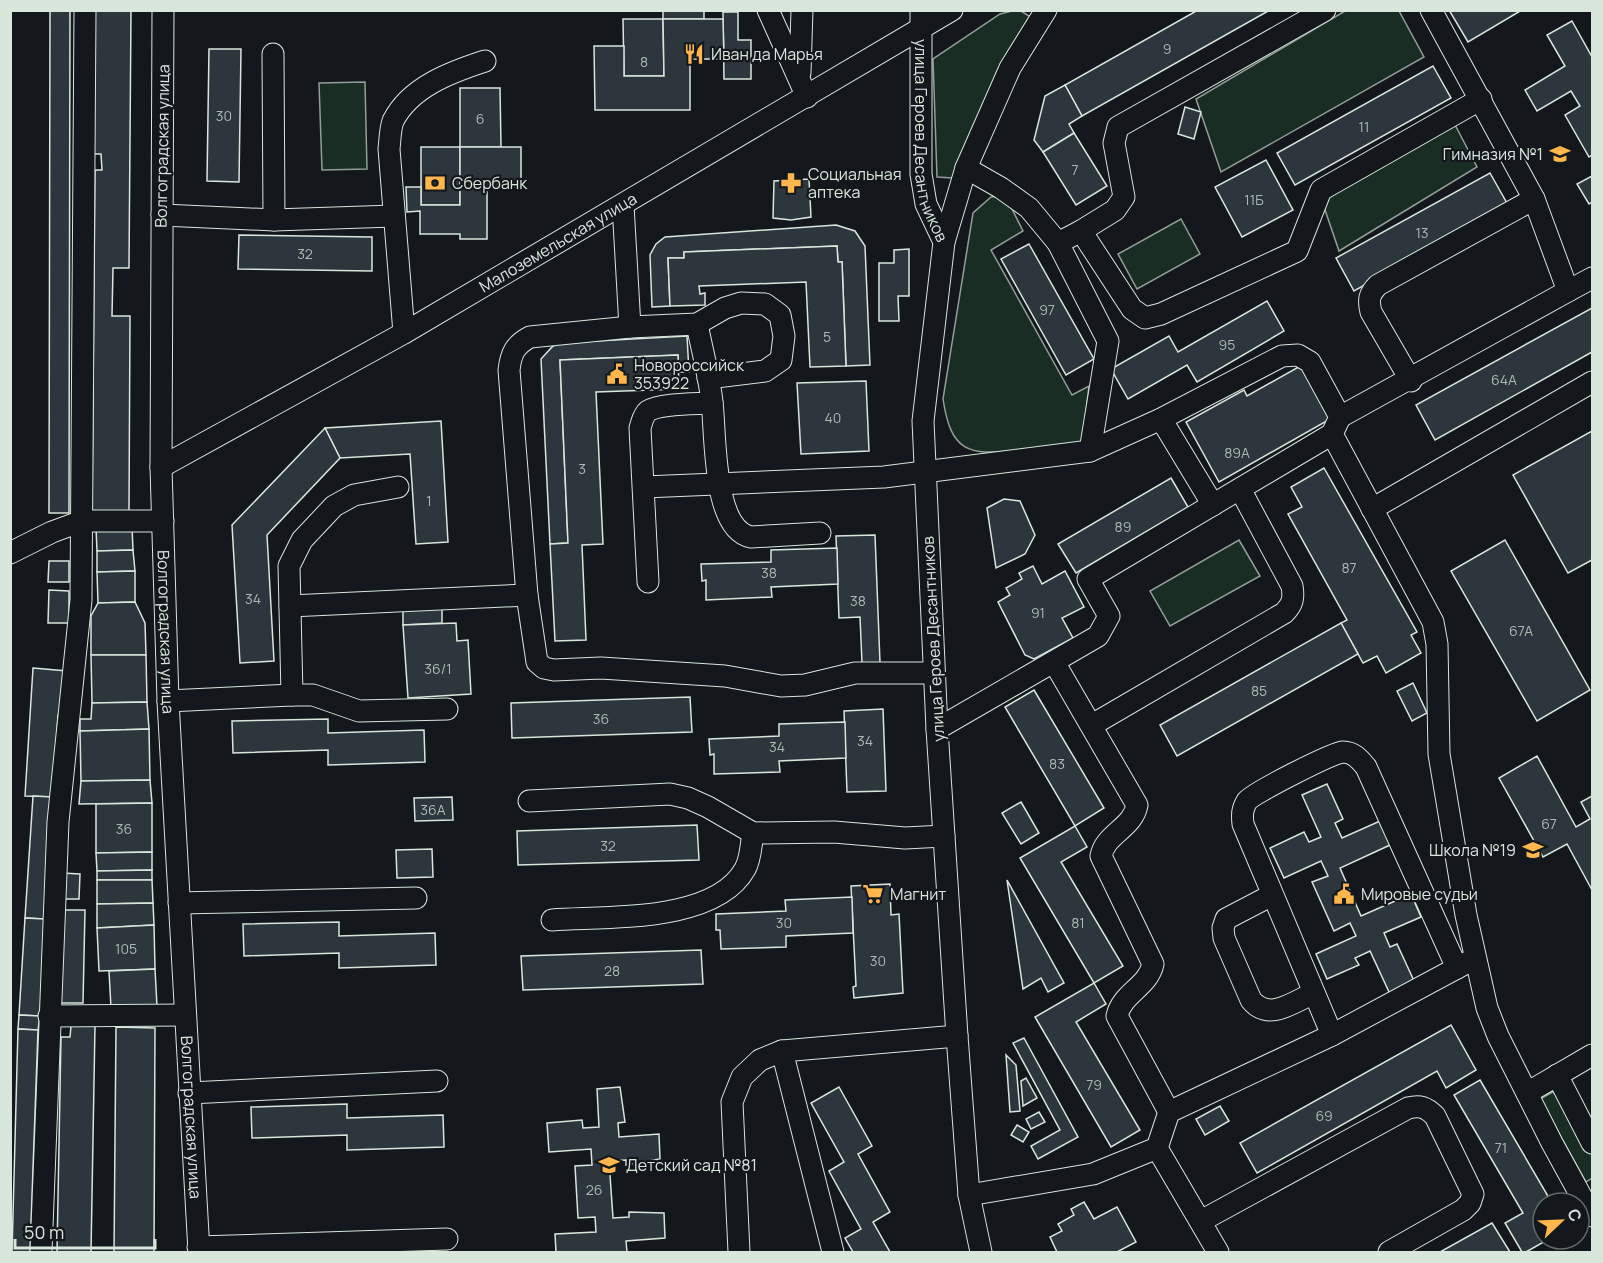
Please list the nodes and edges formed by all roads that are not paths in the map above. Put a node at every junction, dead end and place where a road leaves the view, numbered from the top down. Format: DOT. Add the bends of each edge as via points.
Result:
graph roads {
  1 [pos="85,10"];
  2 [pos="164,10"];
  3 [pos="768,10"];
  4 [pos="802,10"];
  5 [pos="952,10"];
  6 [pos="1046,10"];
  7 [pos="1325,10"];
  8 [pos="1431,10"];
  9 [pos="921,20"];
  10 [pos="273,54"];
  11 [pos="484,61"];
  12 [pos="803,89"];
  13 [pos="1481,99"];
  14 [pos="966,168"];
  15 [pos="1534,200"];
  16 [pos="622,205"];
  17 [pos="162,215"];
  18 [pos="394,216"];
  19 [pos="274,220"];
  20 [pos="1081,231"];
  21 [pos="944,242"];
  22 [pos="1058,243"];
  23 [pos="1593,278"];
  24 [pos="1568,291"];
  25 [pos="697,324"];
  26 [pos="630,327"];
  27 [pos="404,333"];
  28 [pos="708,378"];
  29 [pos="1410,381"];
  30 [pos="1593,382"];
  31 [pos="712,403"];
  32 [pos="1161,419"];
  33 [pos="1336,426"];
  34 [pos="1090,451"];
  35 [pos="160,467"];
  36 [pos="925,473"];
  37 [pos="718,483"];
  38 [pos="398,487"];
  39 [pos="644,487"];
  40 [pos="1240,489"];
  41 [pos="1213,505"];
  42 [pos="1372,509"];
  43 [pos="163,520"];
  44 [pos="82,521"];
  45 [pos="820,533"];
  46 [pos="10,553"];
  47 [pos="648,582"];
  48 [pos="527,595"];
  49 [pos="290,606"];
  50 [pos="1054,662"];
  51 [pos="934,673"];
  52 [pos="292,694"];
  53 [pos="168,701"];
  54 [pos="447,709"];
  55 [pos="1092,725"];
  56 [pos="937,729"];
  57 [pos="529,801"];
  58 [pos="753,833"];
  59 [pos="944,836"];
  60 [pos="1272,895"];
  61 [pos="416,898"];
  62 [pos="179,903"];
  63 [pos="552,920"];
  64 [pos="1466,963"];
  65 [pos="1314,993"];
  66 [pos="185,1015"];
  67 [pos="49,1016"];
  68 [pos="1332,1035"];
  69 [pos="957,1036"];
  70 [pos="782,1051"];
  71 [pos="1593,1055"];
  72 [pos="1557,1075"];
  73 [pos="437,1081"];
  74 [pos="189,1093"];
  75 [pos="1527,1093"];
  76 [pos="1170,1112"];
  77 [pos="1593,1143"];
  78 [pos="1157,1148"];
  79 [pos="969,1195"];
  80 [pos="1593,1216"];
  81 [pos="1201,1221"];
  82 [pos="447,1239"];
  83 [pos="198,1250"];
  84 [pos="41,1252"];
  85 [pos="739,1252"];
  86 [pos="833,1252"];
  87 [pos="981,1252"];
  88 [pos="1218,1252"];
  89 [pos="1389,1252"];
  1 -- 44 [label="street"];
  2 -- 17 [label="street, Волгоградская улица"];
  3 -- 12 [label="street"];
  4 -- 12 [label="street"];
  5 -- 9 [label="street, Малоземельская улица"];
  6 -- 14 [label="street" via="1010,68"];
  7 -- 20 [label="street" via="1118,127 1114,142 1124,197 1115,210"];
  8 -- 13 [label="street"];
  9 -- 12 [label="street, Малоземельская улица"];
  9 -- 21 [label="street, улица Героев Десантников" via="921,174 926,204"];
  10 -- 19 [label="street"];
  11 -- 18 [label="street" via="446,74 427,86 392,122 389,149"];
  12 -- 16 [label="street, Малоземельская улица"];
  13 -- 15 [label="street"];
  13 -- 20 [label="street" via="1321,190 1297,251 1161,315 1145,318 1132,309"];
  14 -- 21 [label="street"];
  14 -- 22 [label="street" via="1029,208"];
  15 -- 24 [label="street"];
  15 -- 29 [label="street" via="1371,292 1371,312"];
  16 -- 26 [label="street"];
  16 -- 27 [label="street, Малоземельская улица"];
  17 -- 19 [label="street"];
  17 -- 35 [label="street, Волгоградская улица"];
  18 -- 19 [label="street"];
  18 -- 27 [label="street"];
  20 -- 22 [label="street"];
  21 -- 36 [label="street, улица Героев Десантников" via="923,422"];
  22 -- 34 [label="street" via="1108,341"];
  23 -- 24 [label="street"];
  24 -- 29 [label="street"];
  25 -- 26 [label="street"];
  25 -- 28 [label="street"];
  25 -- 28 [label="street" via="741,303 765,304 780,315 784,336 781,360 765,371"];
  26 -- 48 [label="street" via="530,337 511,353 509,369"];
  27 -- 35 [label="street, Малоземельская улица"];
  28 -- 31 [label="street"];
  29 -- 33 [label="street"];
  30 -- 42 [label="street"];
  31 -- 37 [label="street"];
  31 -- 39 [label="street" via="658,407 642,418"];
  32 -- 33 [label="street" via="1282,356 1298,355 1310,362"];
  32 -- 34 [label="street"];
  32 -- 41 [label="street"];
  33 -- 40 [label="street"];
  33 -- 42 [label="street"];
  34 -- 36 [label="street"];
  35 -- 43 [label="street, Волгоградская улица"];
  36 -- 37 [label="street"];
  36 -- 51 [label="street, улица Героев Десантников"];
  37 -- 39 [label="street"];
  37 -- 45 [label="street" via="734,528 741,535"];
  38 -- 49 [label="street" via="354,495 334,506 302,540 289,566"];
  39 -- 47 [label="street"];
  40 -- 41 [label="street"];
  40 -- 55 [label="street" via="1292,586 1291,606"];
  41 -- 50 [label="street" via="1088,579 1108,616 1098,636"];
  42 -- 64 [label="street" via="1436,633 1439,754"];
  43 -- 44 [label="street"];
  43 -- 53 [label="street, Волгоградская улица"];
  44 -- 46 [label="street"];
  44 -- 67 [label="street" via="81,600 58,822"];
  48 -- 49 [label="street"];
  48 -- 51 [label="street" via="537,662 554,670 601,668 725,676 781,686 805,685 855,672"];
  49 -- 52 [label="street"];
  50 -- 55 [label="street"];
  50 -- 56 [label="street"];
  51 -- 56 [label="street, улица Героев Десантников"];
  52 -- 53 [label="street"];
  52 -- 54 [label="street" via="313,695 359,711"];
  53 -- 62 [label="street, Волгоградская улица"];
  55 -- 76 [label="street" via="1137,805 1131,822 1108,841 1101,856 1153,964 1147,980 1124,1000 1117,1016"];
  56 -- 59 [label="street, улица Героев Десантников"];
  57 -- 58 [label="street" via="670,794 708,807"];
  58 -- 59 [label="street"];
  58 -- 63 [label="street" via="746,867 736,882 699,906"];
  59 -- 69 [label="street, улица Героев Десантников"];
  60 -- 64 [label="street" via="1243,824 1242,810 1248,799 1328,757 1344,752 1356,756 1366,767"];
  60 -- 65 [label="street"];
  60 -- 65 [label="street" via="1226,919 1224,938 1258,1008 1278,1010"];
  61 -- 62 [label="street"];
  62 -- 66 [label="street, Волгоградская улица"];
  64 -- 68 [label="street"];
  64 -- 75 [label="street"];
  65 -- 68 [label="street"];
  66 -- 67 [label="street"];
  66 -- 74 [label="street, Волгоградская улица"];
  67 -- 84 [label="street"];
  68 -- 76 [label="street"];
  69 -- 70 [label="street"];
  69 -- 79 [label="street, улица Героев Десантников"];
  70 -- 85 [label="street" via="760,1060 742,1077 732,1102"];
  70 -- 86 [label="street"];
  71 -- 72 [label="street"];
  72 -- 75 [label="street"];
  72 -- 77 [label="street"];
  73 -- 74 [label="street"];
  74 -- 83 [label="street, Волгоградская улица"];
  75 -- 80 [label="street"];
  76 -- 78 [label="street"];
  78 -- 79 [label="street" via="1093,1174"];
  78 -- 81 [label="street"];
  79 -- 87 [label="street, улица Героев Десантников"];
  81 -- 88 [label="street"];
  81 -- 89 [label="street" via="1408,1108 1428,1108 1473,1194 1463,1210"];
  82 -- 83 [label="street"];
}
